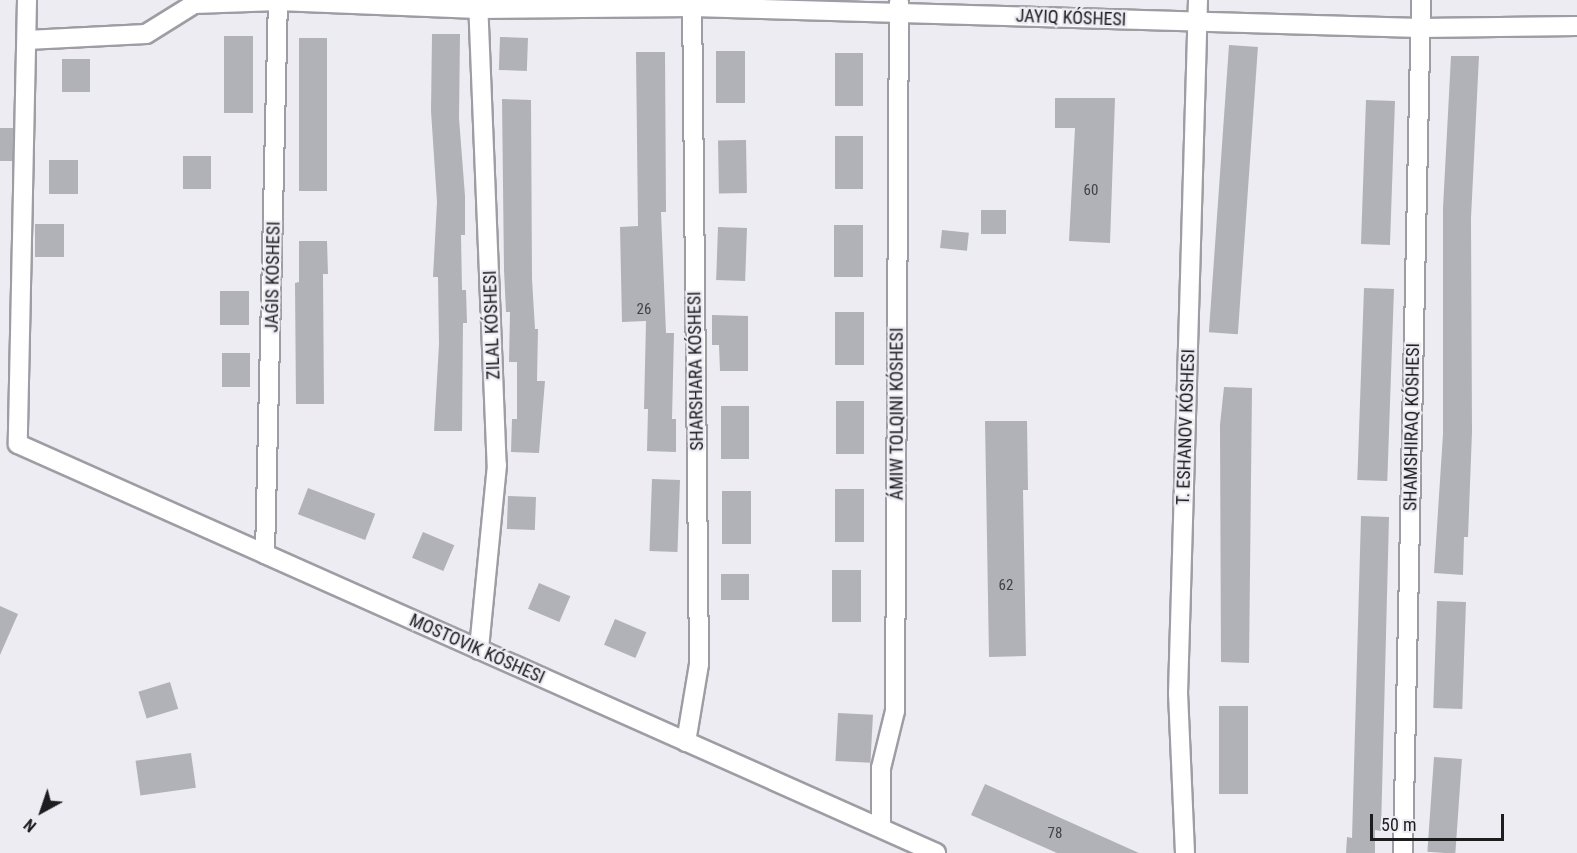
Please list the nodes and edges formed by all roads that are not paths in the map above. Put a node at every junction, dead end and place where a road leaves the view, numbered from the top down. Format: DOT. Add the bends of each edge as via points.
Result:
graph roads {
  1 [pos="27,0"];
  2 [pos="1198,0"];
  3 [pos="1421,0"];
  4 [pos="278,1"];
  5 [pos="478,4"];
  6 [pos="692,4"];
  7 [pos="899,6"];
  8 [pos="1198,22"];
  9 [pos="1577,26"];
  10 [pos="1420,28"];
  11 [pos="27,40"];
  12 [pos="265,554"];
  13 [pos="479,650"];
  14 [pos="686,742"];
  15 [pos="881,827"];
  16 [pos="936,853"];
  17 [pos="1185,853"];
  18 [pos="1403,853"];
  1 -- 11 [label="street"];
  2 -- 8 [label="street, T. ESHANOV KÓSHESI"];
  3 -- 10 [label="street"];
  4 -- 5 [label="street"];
  4 -- 11 [label="street" via="194,4 146,34"];
  4 -- 12 [label="street"];
  5 -- 6 [label="street"];
  5 -- 13 [label="street, ZILAL KÓSHESI" via="497,465"];
  6 -- 7 [label="street"];
  6 -- 14 [label="street, SHARSHARA KÓSHESI" via="699,664"];
  7 -- 8 [label="street"];
  7 -- 15 [label="street" via="895,711 881,768"];
  8 -- 10 [label="street"];
  8 -- 17 [label="street, T. ESHANOV KÓSHESI" via="1178,694"];
  9 -- 10 [label="street"];
  10 -- 18 [label="street"];
  11 -- 12 [label="street, MOSTOVIK KÓSHESI" via="18,444"];
  12 -- 13 [label="street, MOSTOVIK KÓSHESI"];
  13 -- 14 [label="street, MOSTOVIK KÓSHESI"];
  14 -- 15 [label="street, MOSTOVIK KÓSHESI"];
  15 -- 16 [label="street, MOSTOVIK KÓSHESI"];
}
